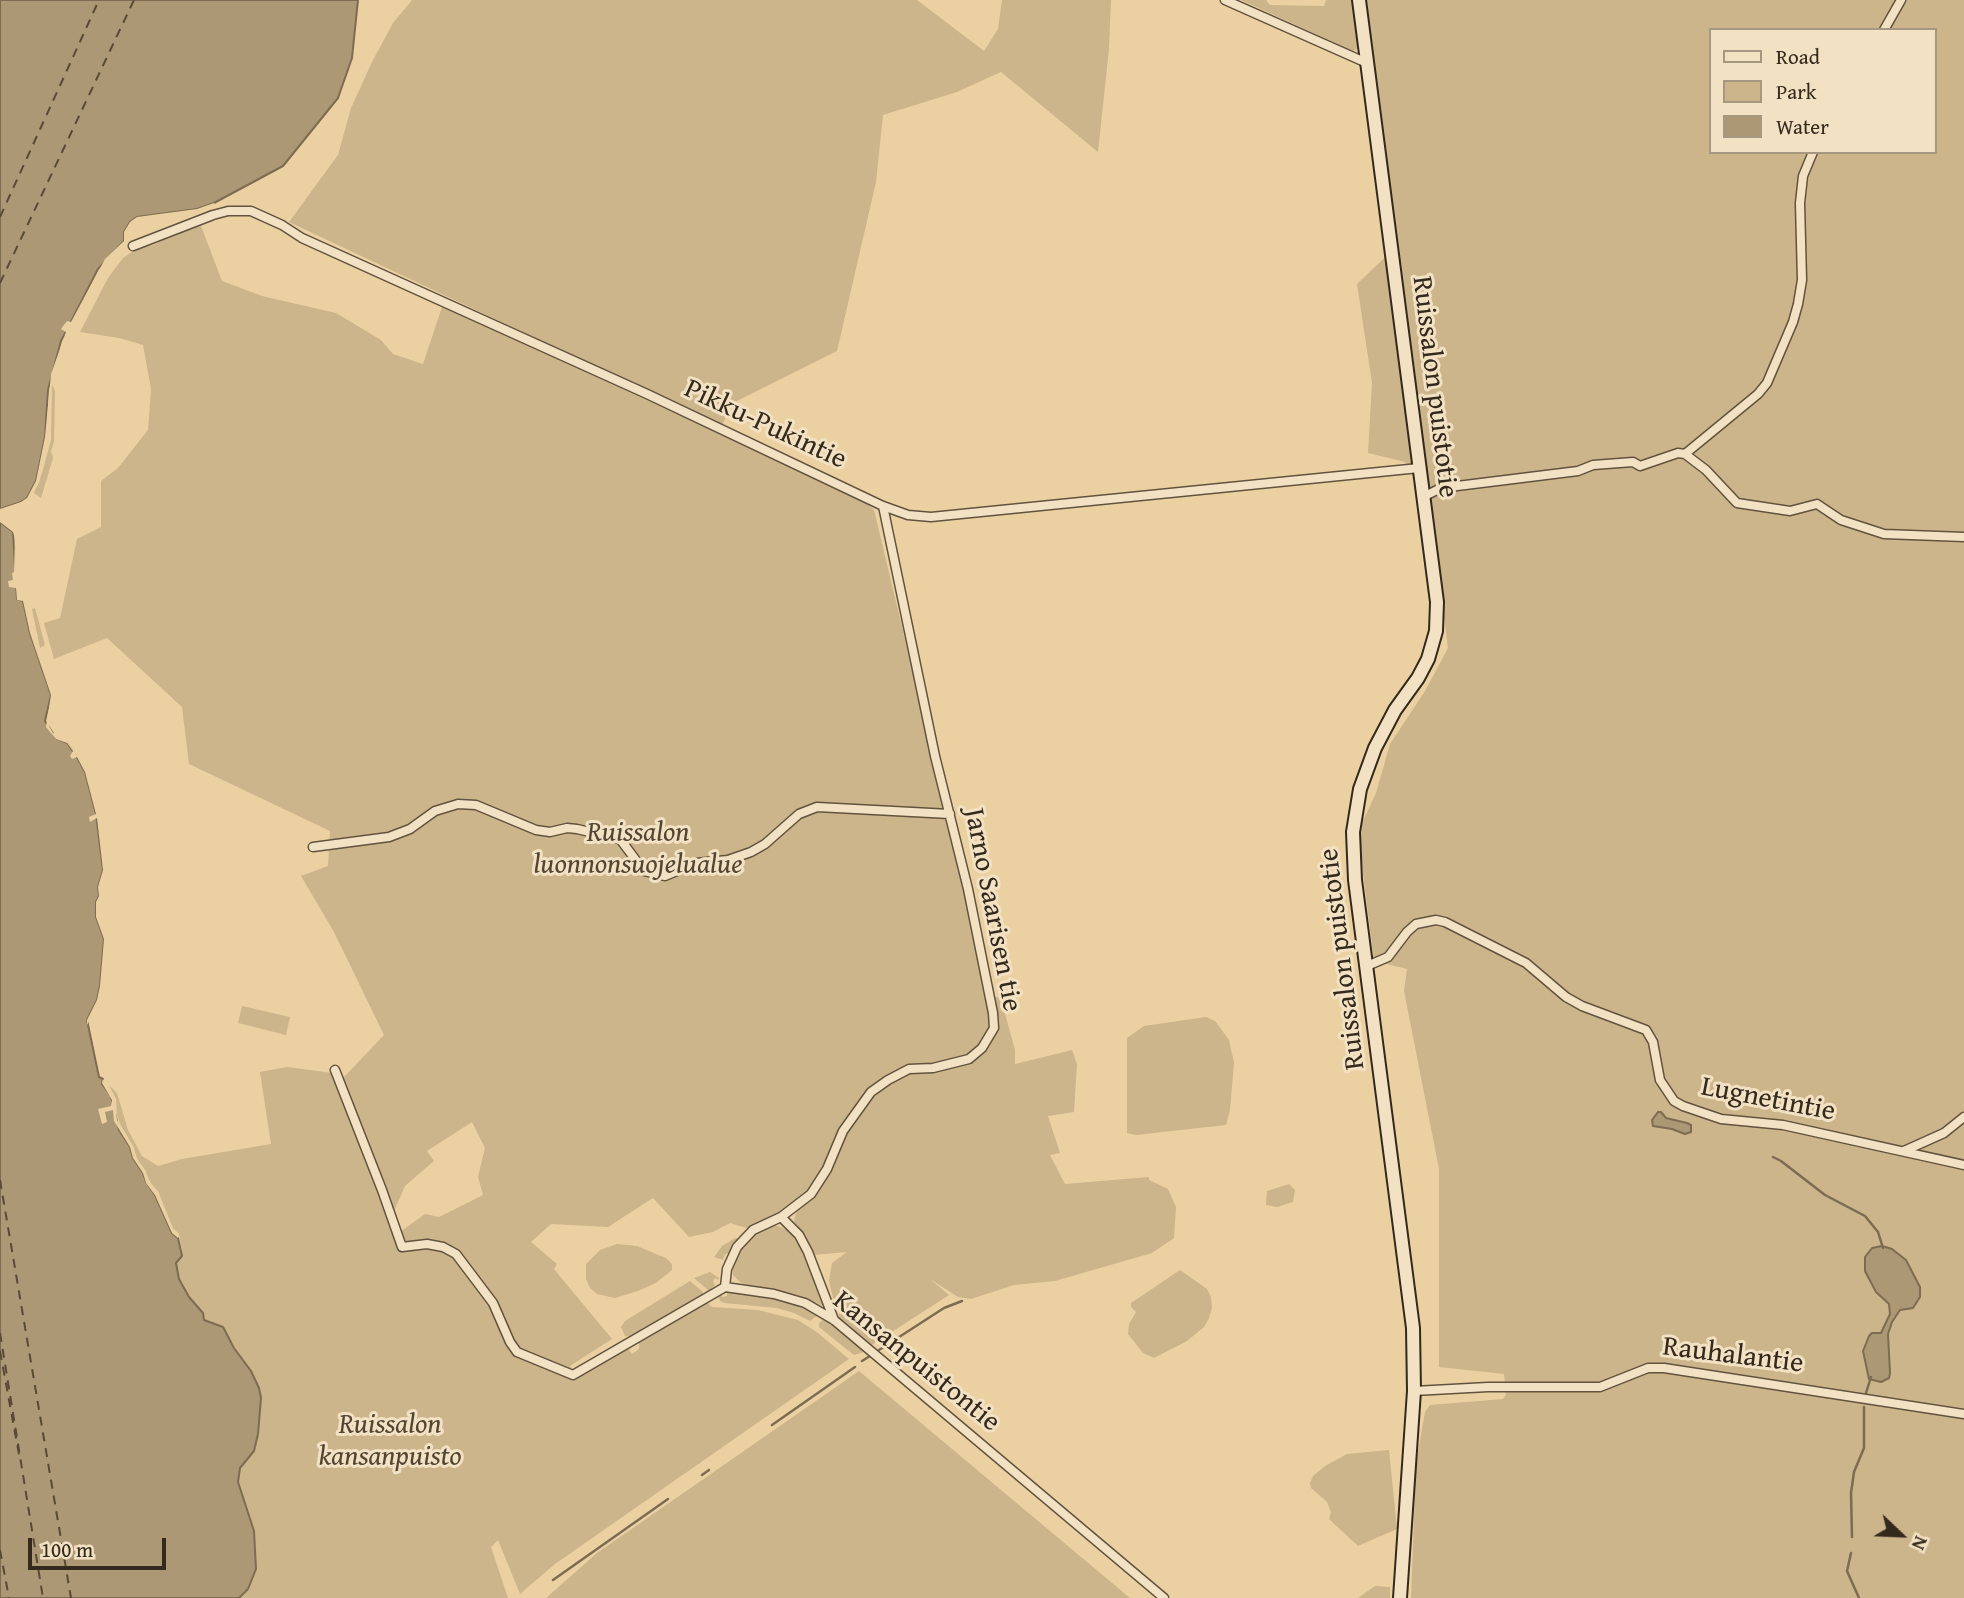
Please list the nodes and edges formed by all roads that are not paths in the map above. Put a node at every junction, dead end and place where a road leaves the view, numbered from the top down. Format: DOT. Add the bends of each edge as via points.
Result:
graph roads {
  1 [pos="1226,0"];
  2 [pos="1359,0"];
  3 [pos="1901,0"];
  4 [pos="1885,28"];
  5 [pos="1367,63"];
  6 [pos="1812,154"];
  7 [pos="133,246"];
  8 [pos="1685,454"];
  9 [pos="1419,468"];
  10 [pos="1423,497"];
  11 [pos="883,506"];
  12 [pos="1964,537"];
  13 [pos="950,814"];
  14 [pos="313,847"];
  15 [pos="1367,966"];
  16 [pos="335,1070"];
  17 [pos="1964,1117"];
  18 [pos="1904,1151"];
  19 [pos="1964,1165"];
  20 [pos="781,1217"];
  21 [pos="725,1287"];
  22 [pos="834,1320"];
  23 [pos="1414,1391"];
  24 [pos="1964,1414"];
  25 [pos="1164,1598"];
  26 [pos="1400,1598"];
  1 -- 5 [label="street"];
  2 -- 5 [label="street, Ruissalon puistotie"];
  3 -- 4 [label="street"];
  5 -- 9 [label="street, Ruissalon puistotie"];
  6 -- 8 [label="street" via="1803,176 1802,280 1793,322 1767,383"];
  7 -- 11 [label="street, Pikku-Pukintie" via="214,215 251,211"];
  8 -- 10 [label="street" via="1640,466 1633,462 1593,465 1578,471 1441,488"];
  8 -- 12 [label="street" via="1737,503 1790,510 1816,504 1841,520 1884,534"];
  9 -- 10 [label="street, Ruissalon puistotie"];
  9 -- 11 [label="street, Pikku-Pukintie" via="930,517"];
  10 -- 15 [label="street, Ruissalon puistotie" via="1437,602 1433,646 1423,671 1375,748 1360,789 1353,832"];
  11 -- 13 [label="street, Jarno Saarisen tie"];
  13 -- 14 [label="street" via="817,807 799,814 751,852 696,863 665,876 644,870 620,839 577,829 536,830 476,805 458,804 435,811 389,837"];
  13 -- 20 [label="street, Jarno Saarisen tie" via="994,1028 969,1059 909,1069 871,1093 842,1131 820,1184"];
  15 -- 18 [label="street, Lugnetintie" via="1388,957 1416,924 1445,922 1525,963 1582,1006 1646,1030 1653,1042 1660,1080 1683,1106 1721,1119 1783,1125"];
  15 -- 23 [label="street, Ruissalon puistotie" via="1413,1328"];
  16 -- 21 [label="street" via="402,1247 427,1244 456,1254 493,1303 517,1352 573,1375"];
  17 -- 18 [label="street" via="1944,1133"];
  18 -- 19 [label="street, Lugnetintie"];
  20 -- 21 [label="street, Jarno Saarisen tie" via="743,1240 733,1253"];
  20 -- 22 [label="street" via="808,1252"];
  21 -- 22 [label="street, Kansanpuistontie" via="792,1299"];
  22 -- 25 [label="street, Kansanpuistontie"];
  23 -- 24 [label="street, Rauhalantie" via="1600,1387 1648,1368 1664,1367"];
  23 -- 26 [label="street, Ruissalon puistotie"];
}
